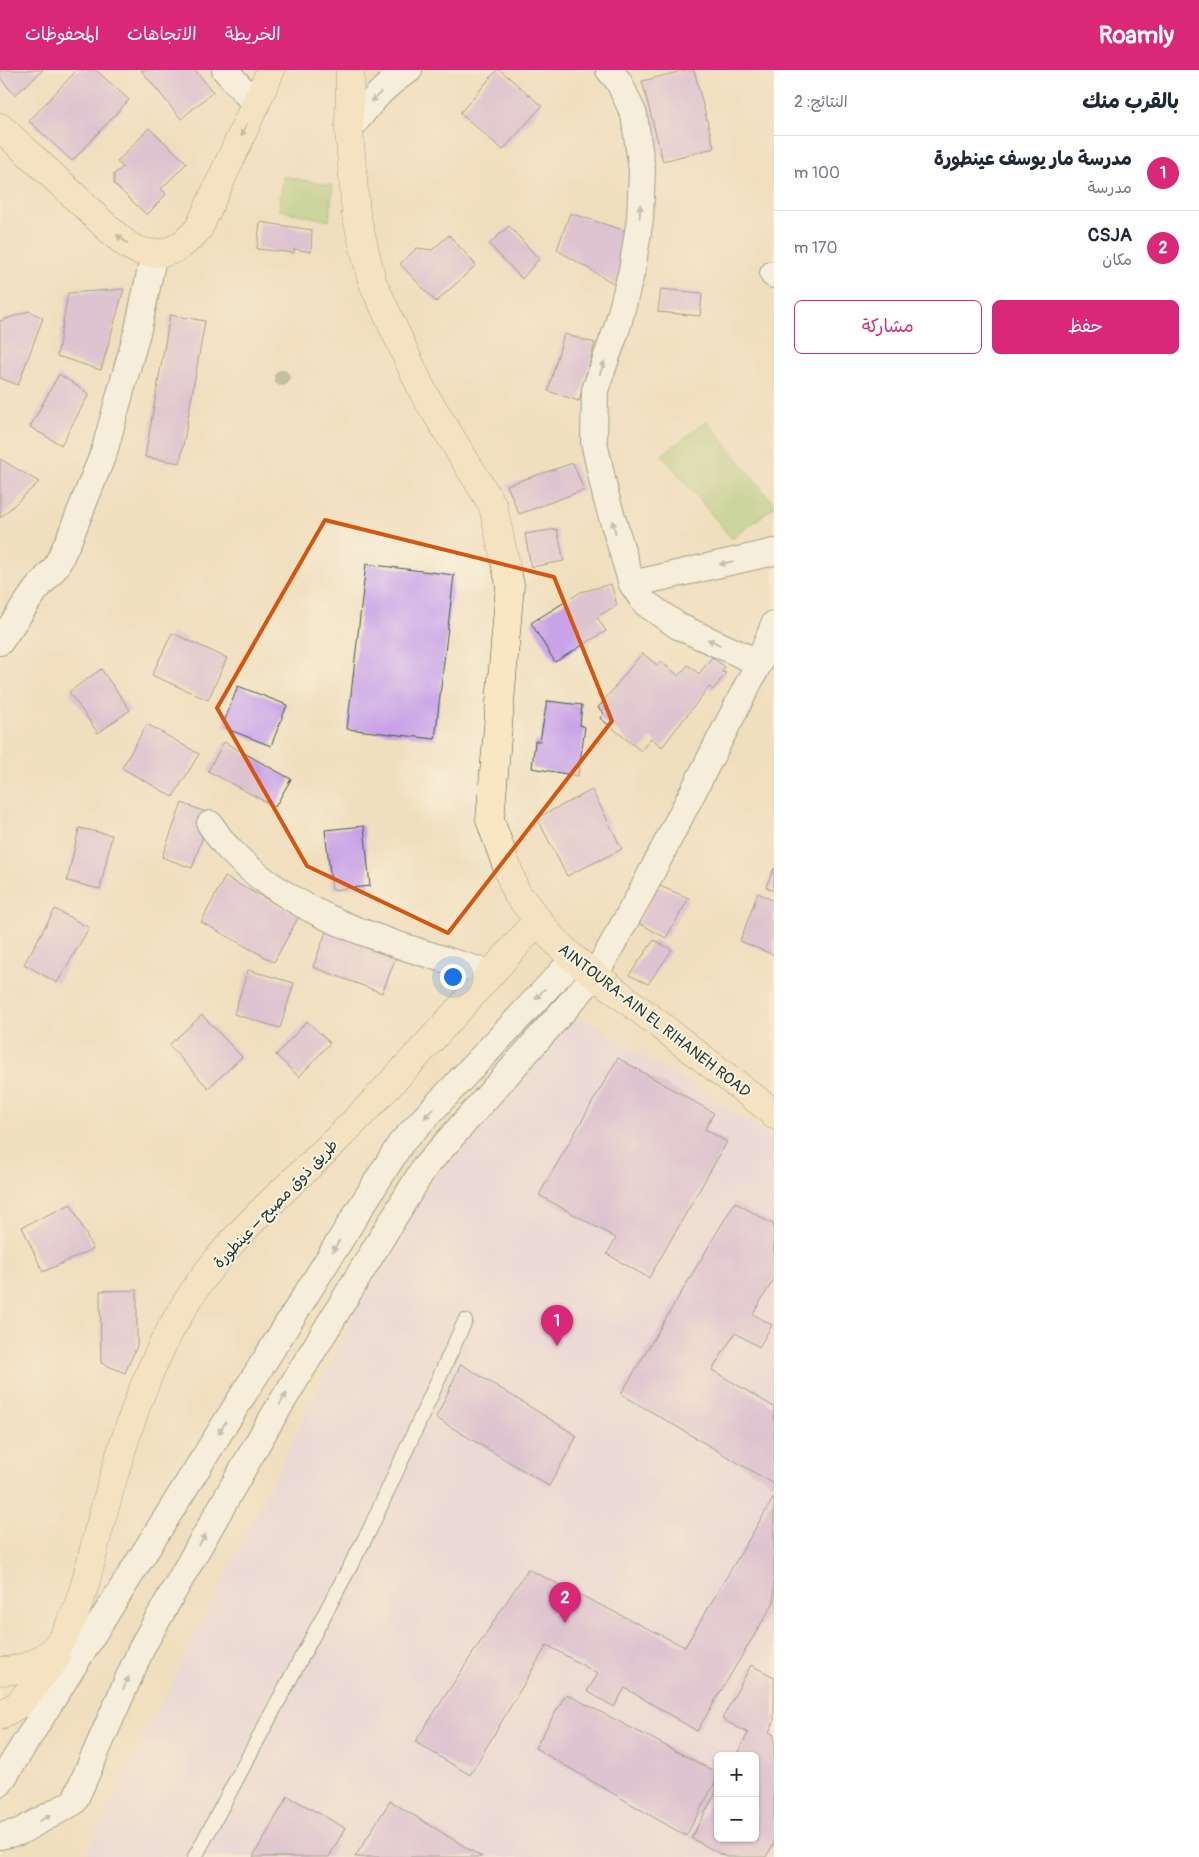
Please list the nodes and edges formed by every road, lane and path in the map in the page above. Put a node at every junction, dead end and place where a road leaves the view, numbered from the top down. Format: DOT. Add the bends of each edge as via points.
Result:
graph roads {
  1 [pos="225,70"];
  2 [pos="271,70"];
  3 [pos="350,70"];
  4 [pos="409,70"];
  5 [pos="610,70"];
  6 [pos="256,105"];
  7 [pos="0,129"];
  8 [pos="349,130"];
  9 [pos="154,254"];
  10 [pos="774,552"];
  11 [pos="632,584"];
  12 [pos="774,624"];
  13 [pos="0,642"];
  14 [pos="758,663"];
  15 [pos="210,824"];
  16 [pos="538,920"];
  17 [pos="574,959"];
  18 [pos="491,974"];
  19 [pos="596,975"];
  20 [pos="774,1115"];
  21 [pos="465,1321"];
  22 [pos="79,1601"];
  23 [pos="0,1671"];
  24 [pos="0,1714"];
  25 [pos="0,1784"];
  26 [pos="0,1836"];
  27 [pos="196,1857"];
  1 -- 6 [label="street"];
  2 -- 6 [label="main road"];
  3 -- 8 [label="main road, AINTOURA-AIN EL RIHANEH ROAD"];
  4 -- 8 [label="street, one-way" via="395,78 370,102"];
  11 -- 5 [label="street, one-way" via="594,442 595,390 617,328 632,270 640,219 642,170 634,115"];
  6 -- 9 [label="main road, one-way" via="199,228 188,242 172,251"];
  9 -- 7 [label="main road, one-way" via="137,250 121,238"];
  8 -- 16 [label="main road, AINTOURA-AIN EL RIHANEH ROAD" via="356,214 372,281 423,392 493,506 510,585 490,820 516,892"];
  9 -- 13 [label="street" via="138,329 104,452 56,567"];
  10 -- 11 [label="street, one-way"];
  14 -- 11 [label="street, one-way" via="678,626 645,603"];
  12 -- 14 [label="street"];
  14 -- 19 [label="street"];
  15 -- 18 [label="street" via="227,848 248,867 289,898 322,916"];
  16 -- 17 [label="main road, AINTOURA-AIN EL RIHANEH ROAD"];
  16 -- 18 [label="main road, طريق ذوق مصبح – عينطورة"];
  17 -- 19 [label="main road, AINTOURA-AIN EL RIHANEH ROAD"];
  17 -- 25 [label="street, one-way" via="401,1143"];
  18 -- 22 [label="main road, طريق ذوق مصبح – عينطورة" via="348,1128 215,1261 184,1306 147,1381 115,1471"];
  19 -- 20 [label="main road, AINTOURA-AIN EL RIHANEH ROAD"];
  26 -- 19 [label="street, one-way" via="19,1832 74,1802 143,1645 265,1430 424,1168"];
  21 -- 27 [label="lane" via="370,1529"];
  22 -- 23 [label="main road, طريق ذوق مصبح – عينطورة" via="61,1640 47,1656 27,1668"];
  22 -- 24 [label="main road" via="62,1650 18,1705"];
}
